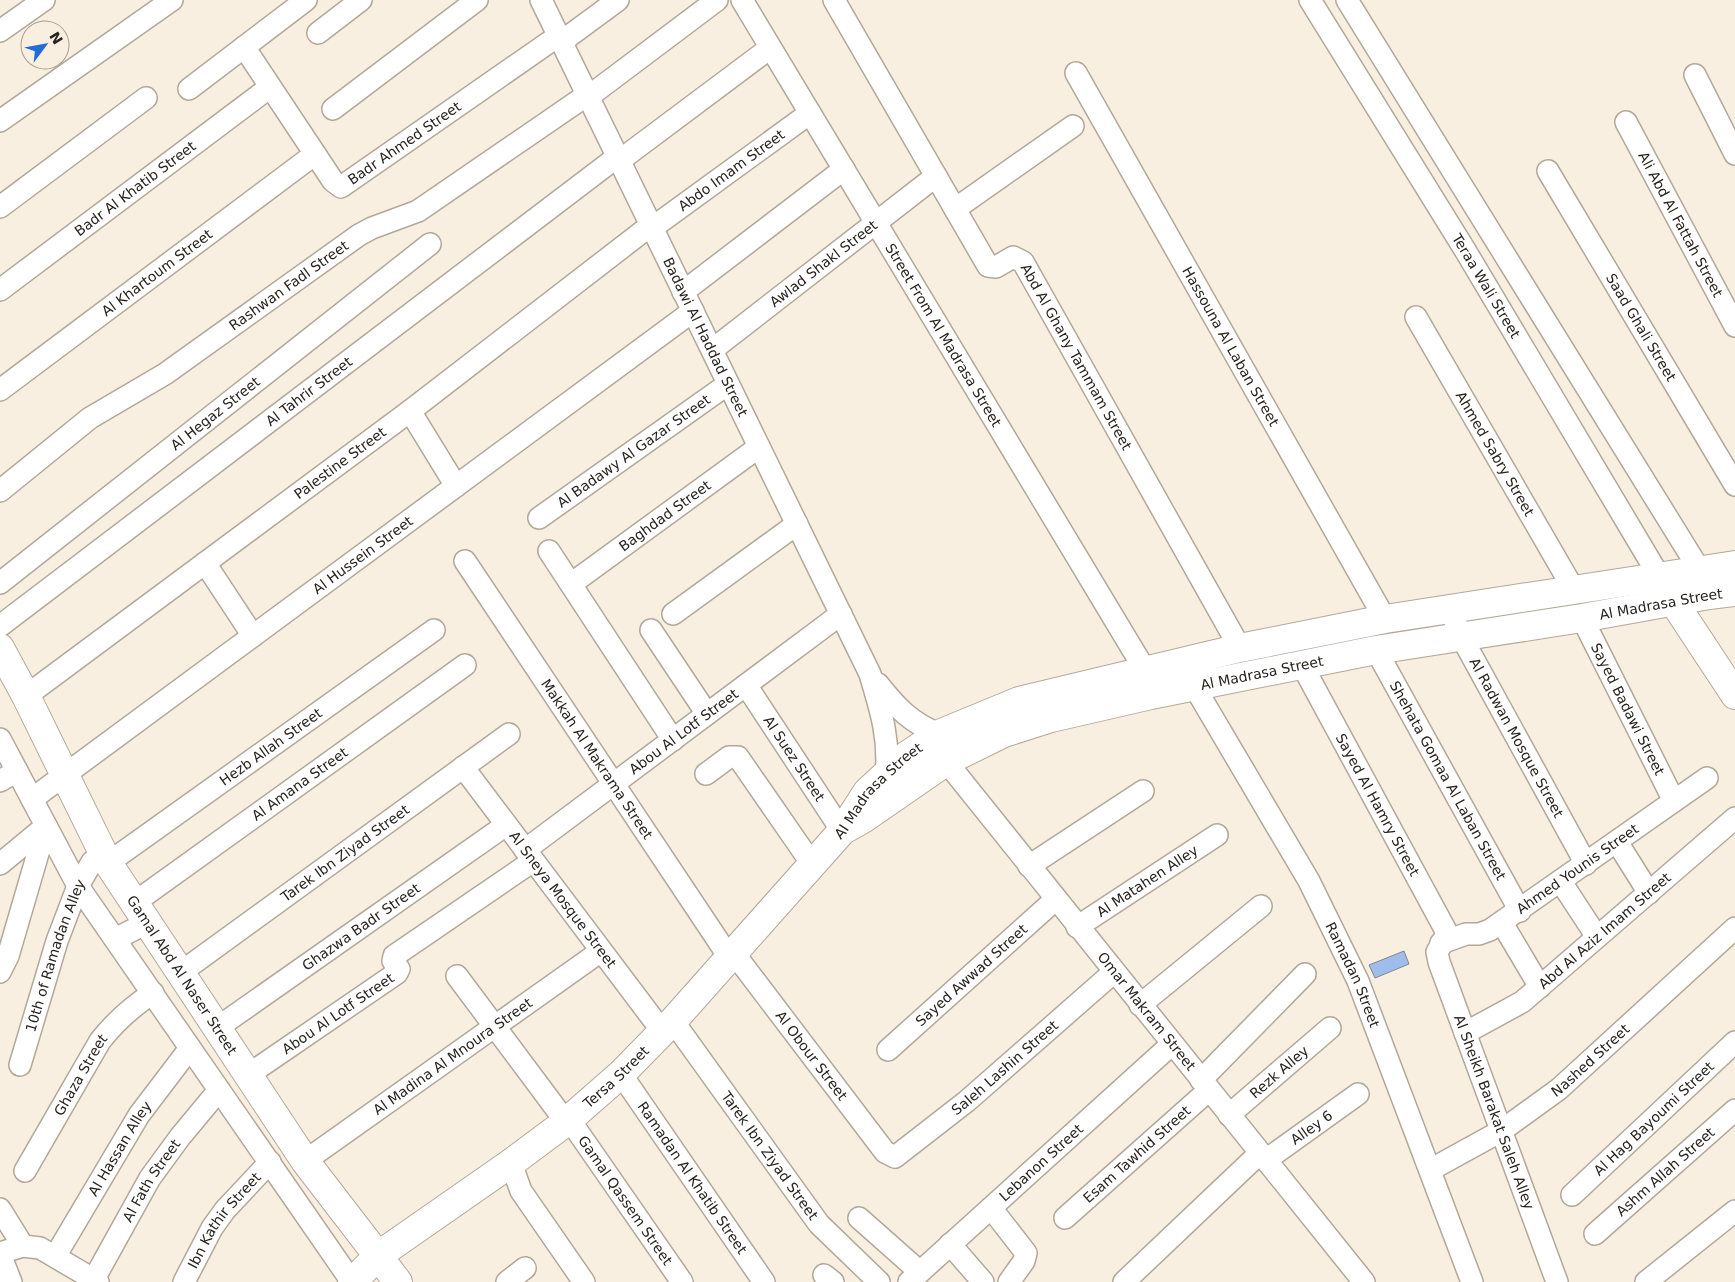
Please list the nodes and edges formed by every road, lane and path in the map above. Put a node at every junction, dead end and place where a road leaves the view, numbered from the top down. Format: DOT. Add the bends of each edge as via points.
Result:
graph roads {
  1 [pos="44,0"];
  2 [pos="172,0"];
  3 [pos="306,0"];
  4 [pos="361,0"];
  5 [pos="477,0"];
  6 [pos="541,0"];
  7 [pos="618,0"];
  8 [pos="717,0"];
  9 [pos="742,0"];
  10 [pos="834,0"];
  11 [pos="1310,0"];
  12 [pos="1346,0"];
  13 [pos="0,31"];
  14 [pos="318,33"];
  15 [pos="560,39"];
  16 [pos="244,47"];
  17 [pos="770,48"];
  18 [pos="1076,73"];
  19 [pos="1695,75"];
  20 [pos="270,87"];
  21 [pos="188,89"];
  22 [pos="588,96"];
  23 [pos="146,98"];
  24 [pos="333,109"];
  25 [pos="810,113"];
  26 [pos="0,121"];
  27 [pos="1626,122"];
  28 [pos="1073,126"];
  29 [pos="315,154"];
  30 [pos="1735,154"];
  31 [pos="618,158"];
  32 [pos="844,169"];
  33 [pos="1548,171"];
  34 [pos="936,176"];
  35 [pos="0,207"];
  36 [pos="955,209"];
  37 [pos="876,222"];
  38 [pos="652,226"];
  39 [pos="430,244"];
  40 [pos="0,290"];
  41 [pos="683,292"];
  42 [pos="693,312"];
  43 [pos="1416,317"];
  44 [pos="1735,326"];
  45 [pos="712,350"];
  46 [pos="728,384"];
  47 [pos="0,390"];
  48 [pos="410,411"];
  49 [pos="759,447"];
  50 [pos="1735,485"];
  51 [pos="456,486"];
  52 [pos="0,490"];
  53 [pos="538,518"];
  54 [pos="797,524"];
  55 [pos="549,551"];
  56 [pos="465,561"];
  57 [pos="206,563"];
  58 [pos="1735,566"];
  59 [pos="1699,569"];
  60 [pos="1659,576"];
  61 [pos="0,583"];
  62 [pos="570,584"];
  63 [pos="1574,590"];
  64 [pos="1735,592"];
  65 [pos="1673,601"];
  66 [pos="1450,609"];
  67 [pos="673,614"];
  68 [pos="841,614"];
  69 [pos="1385,618"];
  70 [pos="1582,618"];
  71 [pos="0,626"];
  72 [pos="434,630"];
  73 [pos="650,630"];
  74 [pos="253,636"];
  75 [pos="1462,638"];
  76 [pos="1240,648"];
  77 [pos="1376,650"];
  78 [pos="2,658"];
  79 [pos="465,665"];
  80 [pos="1302,665"];
  81 [pos="1145,670"];
  82 [pos="870,674"];
  83 [pos="746,685"];
  84 [pos="1194,686"];
  85 [pos="1735,695"];
  86 [pos="26,696"];
  87 [pos="707,714"];
  88 [pos="510,734"];
  89 [pos="933,737"];
  90 [pos="0,739"];
  91 [pos="673,740"];
  92 [pos="947,761"];
  93 [pos="463,768"];
  94 [pos="65,774"];
  95 [pos="706,774"];
  96 [pos="886,774"];
  97 [pos="9,776"];
  98 [pos="1707,778"];
  99 [pos="614,784"];
  100 [pos="1143,791"];
  101 [pos="32,799"];
  102 [pos="1674,801"];
  103 [pos="1735,818"];
  104 [pos="506,824"];
  105 [pos="46,826"];
  106 [pos="842,831"];
  107 [pos="1217,835"];
  108 [pos="1617,842"];
  109 [pos="529,855"];
  110 [pos="106,858"];
  111 [pos="0,864"];
  112 [pos="812,864"];
  113 [pos="1586,864"];
  114 [pos="1030,866"];
  115 [pos="1561,882"];
  116 [pos="78,886"];
  117 [pos="1649,893"];
  118 [pos="1056,899"];
  119 [pos="1261,906"];
  120 [pos="1520,911"];
  121 [pos="140,913"];
  122 [pos="1502,923"];
  123 [pos="1077,927"];
  124 [pos="1735,928"];
  125 [pos="1597,938"];
  126 [pos="115,939"];
  127 [pos="1441,944"];
  128 [pos="601,951"];
  129 [pos="731,955"];
  130 [pos="4,964"];
  131 [pos="180,972"];
  132 [pos="1114,972"];
  133 [pos="1305,974"];
  134 [pos="457,976"];
  135 [pos="0,986"];
  136 [pos="1540,986"];
  137 [pos="153,993"];
  138 [pos="1140,1004"];
  139 [pos="668,1026"];
  140 [pos="494,1027"];
  141 [pos="217,1028"];
  142 [pos="1330,1028"];
  143 [pos="1465,1033"];
  144 [pos="1735,1042"];
  145 [pos="1172,1044"];
  146 [pos="190,1048"];
  147 [pos="888,1050"];
  148 [pos="20,1065"];
  149 [pos="622,1074"];
  150 [pos="248,1075"];
  151 [pos="1205,1085"];
  152 [pos="219,1090"];
  153 [pos="1358,1094"];
  154 [pos="1735,1110"];
  155 [pos="1229,1115"];
  156 [pos="567,1121"];
  157 [pos="1501,1131"];
  158 [pos="891,1156"];
  159 [pos="1263,1157"];
  160 [pos="305,1160"];
  161 [pos="270,1162"];
  162 [pos="511,1163"];
  163 [pos="1430,1170"];
  164 [pos="25,1171"];
  165 [pos="1572,1195"];
  166 [pos="991,1208"];
  167 [pos="0,1210"];
  168 [pos="1735,1211"];
  169 [pos="859,1218"];
  170 [pos="1065,1218"];
  171 [pos="1595,1234"];
  172 [pos="950,1244"];
  173 [pos="23,1246"];
  174 [pos="0,1253"];
  175 [pos="379,1255"];
  176 [pos="56,1256"];
  177 [pos="525,1268"];
  178 [pos="913,1279"];
  179 [pos="1355,1279"];
  180 [pos="96,1281"];
  181 [pos="11,1282"];
  182 [pos="184,1282"];
  183 [pos="352,1282"];
  184 [pos="398,1282"];
  185 [pos="507,1282"];
  186 [pos="584,1282"];
  187 [pos="682,1282"];
  188 [pos="764,1282"];
  189 [pos="879,1282"];
  190 [pos="983,1282"];
  191 [pos="1009,1282"];
  192 [pos="1124,1282"];
  193 [pos="1472,1282"];
  194 [pos="1557,1282"];
  195 [pos="1646,1282"];
  1 -- 13 [label="street"];
  2 -- 26 [label="street"];
  3 -- 16 [label="street"];
  4 -- 14 [label="street"];
  5 -- 24 [label="street"];
  6 -- 15 [label="street, Badawi Al Haddad Street"];
  7 -- 15 [label="street"];
  8 -- 22 [label="street, Rashwan Fadl Street"];
  9 -- 17 [label="street, Street From Al Madrasa Street"];
  10 -- 34 [label="street, Abd Al Ghany Tammam Street"];
  11 -- 60 [label="street, Teraa Wali Street" via="1465,250"];
  12 -- 59 [label="street"];
  15 -- 22 [label="street, Badawi Al Haddad Street"];
  15 -- 29 [label="street, Badr Ahmed Street" via="346,185 336,186"];
  16 -- 20 [label="street, Badr Ahmed Street"];
  16 -- 21 [label="street"];
  17 -- 25 [label="street, Street From Al Madrasa Street"];
  17 -- 31 [label="street, Al Tahrir Street"];
  18 -- 69 [label="street, Hassouna Al Laban Street"];
  19 -- 30 [label="street"];
  20 -- 29 [label="street, Badr Ahmed Street"];
  20 -- 40 [label="street, Badr Al Khatib Street"];
  22 -- 31 [label="street, Badawi Al Haddad Street"];
  22 -- 52 [label="street, Rashwan Fadl Street" via="418,211 360,235 165,374 90,418"];
  23 -- 35 [label="street"];
  25 -- 32 [label="street, Street From Al Madrasa Street"];
  25 -- 38 [label="street, Abdo Imam Street"];
  27 -- 44 [label="street, Ali Abd Al Fattah Street"];
  28 -- 36 [label="street"];
  29 -- 47 [label="street, Al Khartoum Street"];
  31 -- 38 [label="street, Badawi Al Haddad Street"];
  31 -- 71 [label="street, Al Tahrir Street"];
  32 -- 37 [label="street, Street From Al Madrasa Street"];
  32 -- 41 [label="street"];
  33 -- 50 [label="street, Saad Ghali Street"];
  34 -- 36 [label="street, Abd Al Ghany Tammam Street"];
  34 -- 37 [label="street, Awlad Shakl Street"];
  36 -- 76 [label="street, Abd Al Ghany Tammam Street" via="988,266 996,267 1013,257 1023,262"];
  37 -- 45 [label="street, Awlad Shakl Street"];
  37 -- 81 [label="street, Street From Al Madrasa Street"];
  38 -- 41 [label="street, Badawi Al Haddad Street"];
  38 -- 48 [label="street, Palestine Street"];
  39 -- 61 [label="street, Al Hegaz Street"];
  41 -- 42 [label="street, Badawi Al Haddad Street"];
  42 -- 45 [label="street, Badawi Al Haddad Street"];
  42 -- 51 [label="street, Al Hussein Street"];
  43 -- 63 [label="street, Ahmed Sabry Street"];
  45 -- 46 [label="street, Badawi Al Haddad Street"];
  46 -- 49 [label="street, Badawi Al Haddad Street"];
  46 -- 53 [label="street, Al Badawy Al Gazar Street"];
  48 -- 51 [label="street"];
  48 -- 57 [label="street, Palestine Street"];
  49 -- 54 [label="street, Badawi Al Haddad Street"];
  49 -- 62 [label="street, Baghdad Street"];
  51 -- 74 [label="street, Al Hussein Street"];
  54 -- 67 [label="street"];
  54 -- 68 [label="street, Badawi Al Haddad Street"];
  55 -- 62 [label="street"];
  56 -- 99 [label="street, Makkah Al Makrama Street"];
  57 -- 74 [label="street"];
  57 -- 86 [label="street, Palestine Street"];
  58 -- 59 [label="main road, Al Madrasa Street"];
  59 -- 60 [label="main road, Al Madrasa Street"];
  60 -- 63 [label="main road, Al Madrasa Street"];
  62 -- 91 [label="street"];
  63 -- 66 [label="main road, Al Madrasa Street"];
  64 -- 65 [label="main road, Al Madrasa Street"];
  65 -- 70 [label="main road, Al Madrasa Street"];
  65 -- 85 [label="main road"];
  66 -- 69 [label="main road, Al Madrasa Street"];
  66 -- 75 [label="street, Al Radwan Mosque Street"];
  68 -- 82 [label="street, Badawi Al Haddad Street"];
  68 -- 83 [label="street, Abou Al Lotf Street"];
  69 -- 76 [label="main road, Al Madrasa Street"];
  70 -- 75 [label="main road, Al Madrasa Street"];
  70 -- 102 [label="street, Sayed Badawi Street"];
  72 -- 110 [label="street, Hezb Allah Street"];
  73 -- 87 [label="street"];
  74 -- 94 [label="street, Al Hussein Street"];
  75 -- 77 [label="main road, Al Madrasa Street"];
  75 -- 113 [label="street, Al Radwan Mosque Street"];
  76 -- 81 [label="main road, Al Madrasa Street"];
  77 -- 80 [label="main road, Al Madrasa Street"];
  77 -- 120 [label="street, Shehata Gomaa Al Laban Street"];
  78 -- 86 [label="main road, Gamal Abd Al Naser Street"];
  79 -- 121 [label="street, Al Amana Street"];
  80 -- 84 [label="main road, Al Madrasa Street"];
  80 -- 127 [label="street, Sayed Al Hamry Street" via="1445,929 1446,937"];
  81 -- 89 [label="main road, Al Madrasa Street" via="1019,701"];
  82 -- 89 [label="street, Badawi Al Haddad Street" via="903,714"];
  82 -- 96 [label="street, Badawi Al Haddad Street" via="886,729"];
  83 -- 87 [label="street, Abou Al Lotf Street"];
  83 -- 106 [label="street, Al Suez Street"];
  84 -- 92 [label="main road, Al Madrasa Street" via="1028,724 978,744"];
  84 -- 163 [label="street, Ramadan Street" via="1336,934 1378,1029"];
  86 -- 94 [label="main road, Gamal Abd Al Naser Street"];
  87 -- 91 [label="street, Abou Al Lotf Street"];
  88 -- 93 [label="street, Tarek Ibn Ziyad Street"];
  89 -- 92 [label="street, Omar Makram Street"];
  89 -- 96 [label="main road, Al Madrasa Street"];
  90 -- 97 [label="street"];
  91 -- 99 [label="street, Abou Al Lotf Street"];
  92 -- 106 [label="main road, Al Madrasa Street"];
  92 -- 114 [label="street, Omar Makram Street"];
  93 -- 104 [label="street, Al Sneya Mosque Street"];
  93 -- 131 [label="street, Tarek Ibn Ziyad Street"];
  94 -- 101 [label="street, Al Hussein Street"];
  94 -- 110 [label="main road, Gamal Abd Al Naser Street"];
  95 -- 112 [label="street" via="729,757 738,757"];
  96 -- 106 [label="main road, Al Madrasa Street" via="867,792"];
  97 -- 101 [label="street"];
  98 -- 102 [label="street, Ahmed Younis Street"];
  99 -- 109 [label="street, Abou Al Lotf Street"];
  99 -- 129 [label="street, Makkah Al Makrama Street"];
  100 -- 114 [label="street"];
  101 -- 105 [label="street"];
  102 -- 108 [label="street, Ahmed Younis Street"];
  103 -- 117 [label="street, Abd Al Aziz Imam Street"];
  104 -- 109 [label="street, Al Sneya Mosque Street"];
  104 -- 141 [label="street, Ghazwa Badr Street"];
  105 -- 111 [label="street"];
  105 -- 116 [label="street"];
  105 -- 130 [label="street"];
  106 -- 112 [label="main road, Tersa Street"];
  107 -- 123 [label="street, Al Matahen Alley"];
  108 -- 113 [label="street, Ahmed Younis Street"];
  108 -- 117 [label="street"];
  109 -- 128 [label="street, Al Sneya Mosque Street"];
  109 -- 150 [label="street, Abou Al Lotf Street" via="394,956 399,969 397,973"];
  110 -- 116 [label="street, 10th of Ramadan Alley" via="92,862"];
  110 -- 121 [label="main road, Gamal Abd Al Naser Street"];
  112 -- 129 [label="main road, Tersa Street"];
  113 -- 115 [label="street, Ahmed Younis Street"];
  114 -- 118 [label="street, Omar Makram Street"];
  115 -- 120 [label="street, Ahmed Younis Street"];
  115 -- 125 [label="street"];
  116 -- 126 [label="street"];
  116 -- 148 [label="street, 10th of Ramadan Alley" via="54,950"];
  117 -- 125 [label="street, Abd Al Aziz Imam Street"];
  118 -- 123 [label="street, Omar Makram Street"];
  118 -- 147 [label="street, Sayed Awwad Street"];
  119 -- 138 [label="street"];
  120 -- 122 [label="street, Ahmed Younis Street"];
  121 -- 126 [label="street, Al Amana Street"];
  121 -- 131 [label="main road, Gamal Abd Al Naser Street"];
  122 -- 127 [label="street, Ahmed Younis Street" via="1485,933 1466,934"];
  122 -- 136 [label="street"];
  123 -- 132 [label="street, Omar Makram Street"];
  124 -- 157 [label="street, Nashed Street" via="1559,1089"];
  125 -- 136 [label="street, Abd Al Aziz Imam Street"];
  126 -- 137 [label="street"];
  127 -- 143 [label="street, Al Sheikh Barakat Saleh Alley" via="1436,952"];
  128 -- 139 [label="street, Al Sneya Mosque Street"];
  128 -- 140 [label="street, Al Madina Al Mnoura Street"];
  129 -- 139 [label="main road, Tersa Street"];
  129 -- 158 [label="street, Al Obour Street"];
  130 -- 135 [label="street"];
  131 -- 141 [label="main road, Gamal Abd Al Naser Street"];
  132 -- 138 [label="street, Omar Makram Street"];
  132 -- 158 [label="street, Saleh Lashin Street" via="967,1102 898,1156"];
  133 -- 151 [label="street, Esam Tawhid Street"];
  134 -- 140 [label="street, Gamal Qassem Street"];
  136 -- 143 [label="street, Abd Al Aziz Imam Street" via="1522,1002"];
  137 -- 146 [label="street"];
  137 -- 164 [label="street, Ghaza Street" via="126,1012 100,1041"];
  138 -- 145 [label="street, Omar Makram Street"];
  139 -- 149 [label="main road, Tersa Street"];
  139 -- 189 [label="street, Tarek Ibn Ziyad Street" via="819,1224"];
  140 -- 156 [label="street, Gamal Qassem Street"];
  140 -- 160 [label="street, Al Madina Al Mnoura Street"];
  141 -- 150 [label="main road, Gamal Abd Al Naser Street"];
  142 -- 155 [label="street, Rezk Alley"];
  143 -- 157 [label="street, Al Sheikh Barakat Saleh Alley"];
  144 -- 165 [label="street, Al Hag Bayoumi Street"];
  145 -- 151 [label="street, Omar Makram Street"];
  145 -- 166 [label="street, Lebanon Street"];
  146 -- 152 [label="street"];
  146 -- 176 [label="street, Al Hassan Alley" via="139,1115"];
  149 -- 156 [label="main road, Tersa Street"];
  149 -- 188 [label="street, Ramadan Al Khatib Street"];
  150 -- 160 [label="main road, Gamal Abd Al Naser Street"];
  151 -- 155 [label="street, Omar Makram Street"];
  151 -- 170 [label="street, Esam Tawhid Street"];
  152 -- 161 [label="street"];
  152 -- 180 [label="street, Al Fath Street" via="150,1178"];
  153 -- 159 [label="street, Alley 6"];
  154 -- 171 [label="street, Ashm Allah Street"];
  155 -- 159 [label="street, Omar Makram Street"];
  156 -- 162 [label="main road, Tersa Street"];
  156 -- 187 [label="street, Gamal Qassem Street"];
  157 -- 163 [label="street, Nashed Street"];
  157 -- 194 [label="street, Al Sheikh Barakat Saleh Alley"];
  159 -- 179 [label="street, Omar Makram Street"];
  159 -- 192 [label="street, Alley 6"];
  160 -- 175 [label="main road, Gamal Abd Al Naser Street"];
  161 -- 182 [label="street, Ibn Kathir Street" via="220,1216"];
  161 -- 183 [label="street"];
  162 -- 175 [label="main road, Tersa Street"];
  162 -- 186 [label="street" via="521,1191"];
  163 -- 193 [label="street, Ramadan Street"];
  166 -- 172 [label="street, Lebanon Street"];
  166 -- 191 [label="street" via="1026,1253"];
  167 -- 173 [label="street"];
  168 -- 195 [label="street"];
  169 -- 178 [label="street"];
  172 -- 178 [label="street, Lebanon Street"];
  172 -- 190 [label="street"];
  173 -- 174 [label="street"];
  173 -- 176 [label="street" via="40,1248"];
  174 -- 181 [label="street"];
  175 -- 183 [label="main road, Tersa Street"];
  175 -- 184 [label="main road, Gamal Abd Al Naser Street"];
  176 -- 180 [label="street"];
  177 -- 185 [label="street"];
}
